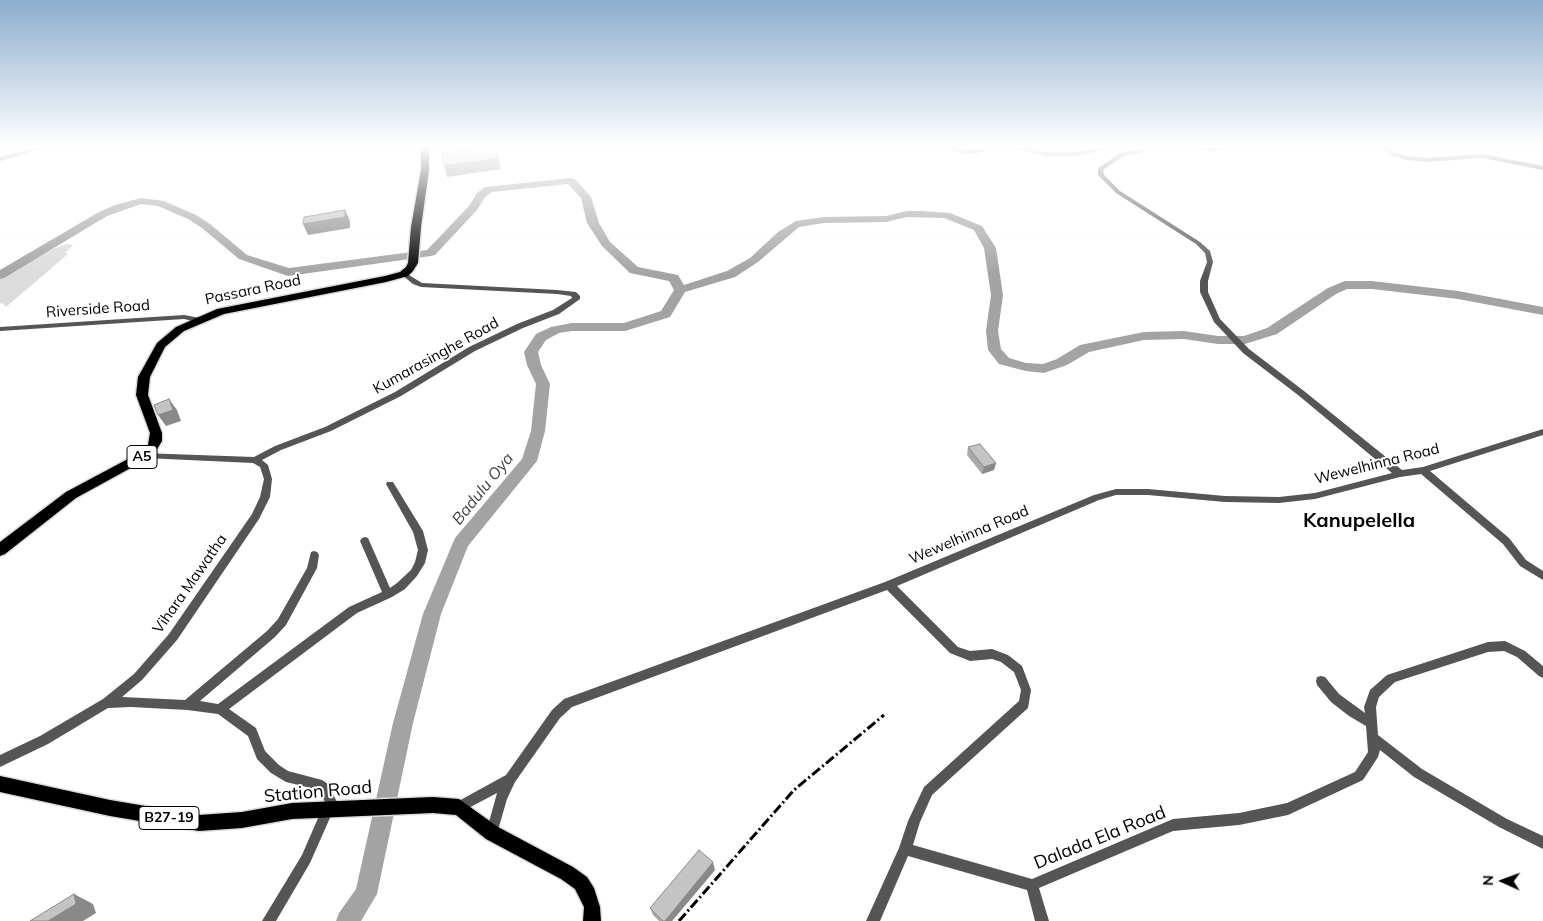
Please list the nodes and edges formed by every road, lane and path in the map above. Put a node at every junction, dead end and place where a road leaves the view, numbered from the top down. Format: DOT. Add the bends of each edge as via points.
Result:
graph roads {
  1 [pos="422,190"];
  2 [pos="1116,190"];
  3 [pos="404,274"];
  4 [pos="198,320"];
  5 [pos="0,329"];
  6 [pos="1228,330"];
  7 [pos="1246,350"];
  8 [pos="1543,432"];
  9 [pos="145,455"];
  10 [pos="255,460"];
  11 [pos="1424,470"];
  12 [pos="1400,474"];
  13 [pos="390,484"];
  14 [pos="364,541"];
  15 [pos="0,550"];
  16 [pos="314,555"];
  17 [pos="1543,576"];
  18 [pos="889,585"];
  19 [pos="388,594"];
  20 [pos="1543,673"];
  21 [pos="1322,681"];
  22 [pos="107,703"];
  23 [pos="187,705"];
  24 [pos="220,709"];
  25 [pos="1372,723"];
  26 [pos="1374,739"];
  27 [pos="0,761"];
  28 [pos="510,779"];
  29 [pos="0,784"];
  30 [pos="459,807"];
  31 [pos="334,809"];
  32 [pos="492,833"];
  33 [pos="1543,843"];
  34 [pos="905,848"];
  35 [pos="1032,886"];
  36 [pos="269,921"];
  37 [pos="592,921"];
  38 [pos="873,921"];
  39 [pos="1042,921"];
  1 -- 3 [label="highway" via="413,263"];
  2 -- 6 [label="street" via="1208,252 1210,262 1204,292 1217,320"];
  3 -- 4 [label="highway, Passara Road / A5" via="239,306"];
  3 -- 10 [label="street, Kumarasinghe Road" via="421,285 557,292 573,294 576,299 556,312 472,349 398,394"];
  4 -- 5 [label="street, Riverside Road" via="184,317"];
  4 -- 9 [label="highway, Passara Road / A5" via="164,342 146,371 142,396 156,438"];
  6 -- 7 [label="street"];
  7 -- 12 [label="street"];
  8 -- 11 [label="street, Wewelhinna Road"];
  9 -- 10 [label="street"];
  9 -- 15 [label="highway, A5" via="71,496"];
  10 -- 22 [label="street, Vihara Mawatha" via="264,465 268,478 265,497 256,516 173,637 138,677"];
  11 -- 12 [label="street, Wewelhinna Road"];
  11 -- 17 [label="street" via="1506,541 1523,563"];
  12 -- 18 [label="street, Wewelhinna Road" via="1315,496 1279,500 1116,492 1096,497"];
  13 -- 19 [label="street" via="418,531 424,550 414,572"];
  14 -- 19 [label="street"];
  16 -- 23 [label="street" via="312,568 272,634"];
  18 -- 28 [label="street, Wewelhinna Road" via="568,703 556,714"];
  18 -- 34 [label="street" via="954,650 970,656 992,654 1004,658 1018,669 1026,690 1024,704 928,790"];
  19 -- 24 [label="street" via="353,610"];
  20 -- 25 [label="street, Dalada Ela Road" via="1521,654 1505,646 1488,647 1392,678 1374,694 1370,707"];
  21 -- 25 [label="street" via="1336,698"];
  22 -- 23 [label="street"];
  22 -- 27 [label="street, Vihara Mawatha" via="44,740"];
  23 -- 24 [label="street"];
  24 -- 31 [label="street" via="252,732 261,755 275,769 286,776 324,788"];
  25 -- 26 [label="street, Dalada Ela Road"];
  26 -- 33 [label="street" via="1418,774"];
  26 -- 35 [label="street, Dalada Ela Road" via="1374,753 1359,776 1310,800 1288,809 1239,819 1172,825"];
  28 -- 30 [label="street, Wewelhinna Road"];
  28 -- 32 [label="street" via="501,797"];
  29 -- 31 [label="main road, Station Road / B27-19" via="199,823"];
  30 -- 31 [label="main road, Station Road / B27-19"];
  30 -- 32 [label="main road"];
  31 -- 36 [label="street"];
  32 -- 37 [label="main road" via="581,883 592,907"];
  34 -- 35 [label="street, Dalada Ela Road"];
  34 -- 38 [label="street"];
  35 -- 39 [label="street"];
}
